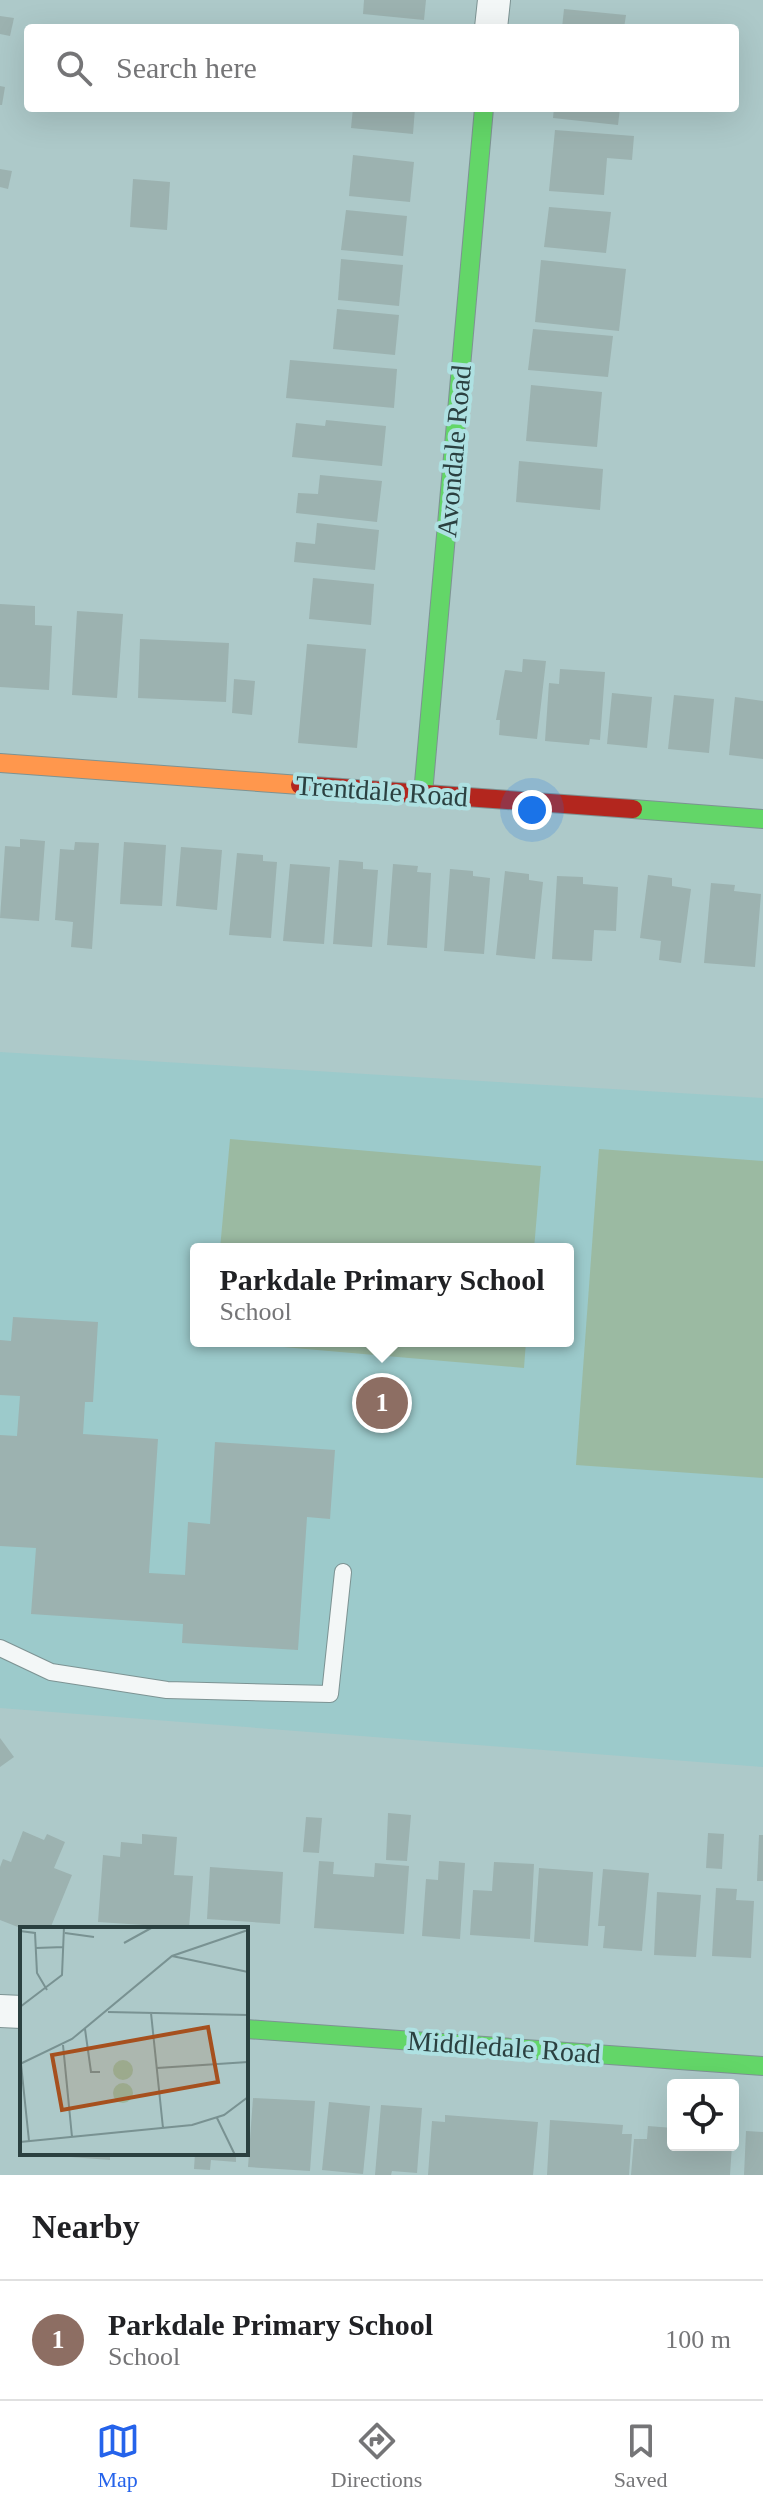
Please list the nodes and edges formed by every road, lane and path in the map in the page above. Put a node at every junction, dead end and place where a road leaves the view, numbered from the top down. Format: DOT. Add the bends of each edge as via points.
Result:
graph roads {
  1 [pos="494,0"];
  2 [pos="491,24"];
  3 [pos="484,112"];
  4 [pos="0,763"];
  5 [pos="423,794"];
  6 [pos="763,819"];
  7 [pos="343,1572"];
  8 [pos="0,1648"];
  9 [pos="0,2011"];
  10 [pos="20,2012"];
  11 [pos="248,2029"];
  12 [pos="763,2066"];
  1 -- 2 [label="street"];
  3 -- 5 [label="street, Avondale Road"];
  4 -- 5 [label="street, Trentdale Road"];
  5 -- 6 [label="street, Trentdale Road"];
  7 -- 8 [label="lane" via="330,1694 167,1690 51,1672"];
  9 -- 10 [label="street"];
  11 -- 12 [label="street, Middledale Road"];
}
